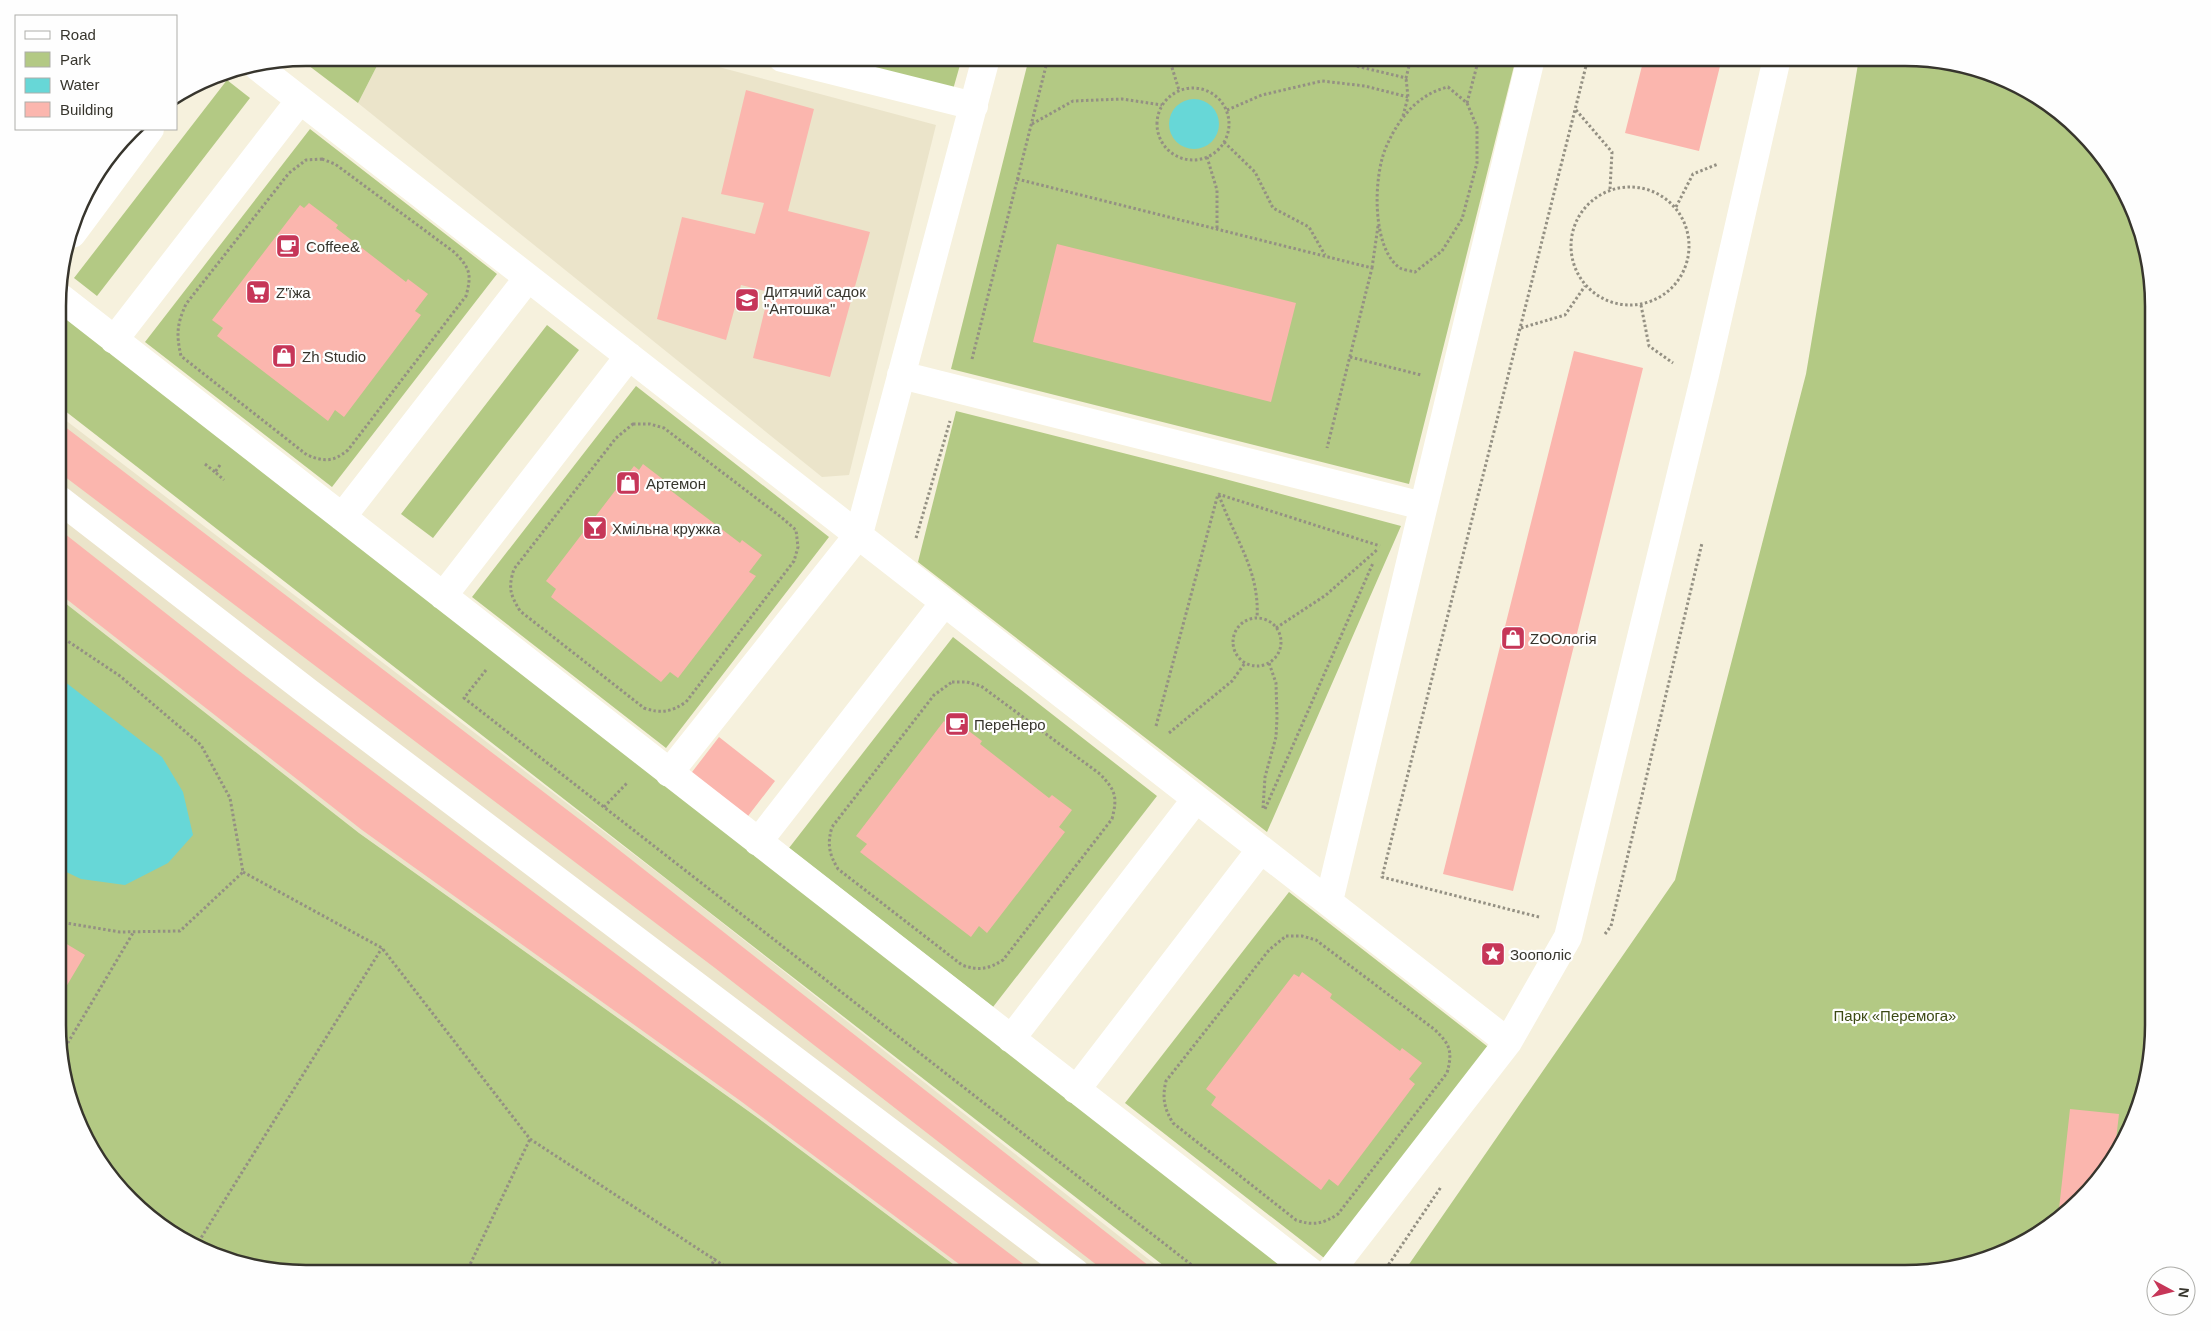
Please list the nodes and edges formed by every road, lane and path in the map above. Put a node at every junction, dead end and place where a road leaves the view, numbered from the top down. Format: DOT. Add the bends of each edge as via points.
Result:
graph roads {
  1 [pos="814,66"];
  2 [pos="984,66"];
  3 [pos="1046,66"];
  4 [pos="1172,66"];
  5 [pos="1356,66"];
  6 [pos="1409,66"];
  7 [pos="1477,66"];
  8 [pos="1529,66"];
  9 [pos="1586,66"];
  10 [pos="1775,66"];
  11 [pos="262,70"];
  12 [pos="1406,78"];
  13 [pos="1179,90"];
  14 [pos="1408,97"];
  15 [pos="300,100"];
  16 [pos="1467,103"];
  17 [pos="1162,105"];
  18 [pos="974,106"];
  19 [pos="1227,110"];
  20 [pos="1575,110"];
  21 [pos="1403,117"];
  22 [pos="1031,124"];
  23 [pos="149,130"];
  24 [pos="1224,142"];
  25 [pos="1207,157"];
  26 [pos="1719,163"];
  27 [pos="289,173"];
  28 [pos="1017,179"];
  29 [pos="1610,189"];
  30 [pos="1676,207"];
  31 [pos="1462,219"];
  32 [pos="82,221"];
  33 [pos="1378,226"];
  34 [pos="1216,229"];
  35 [pos="1458,237"];
  36 [pos="1326,256"];
  37 [pos="1372,268"];
  38 [pos="528,278"];
  39 [pos="1585,286"];
  40 [pos="66,303"];
  41 [pos="1520,329"];
  42 [pos="114,340"];
  43 [pos="629,356"];
  44 [pos="1350,357"];
  45 [pos="972,359"];
  46 [pos="982,362"];
  47 [pos="901,375"];
  48 [pos="1424,376"];
  49 [pos="959,390"];
  50 [pos="616,438"];
  51 [pos="1318,446"];
  52 [pos="1327,448"];
  53 [pos="1336,451"];
  54 [pos="205,464"];
  55 [pos="214,472"];
  56 [pos="1218,494"];
  57 [pos="66,505"];
  58 [pos="1423,506"];
  59 [pos="342,517"];
  60 [pos="859,534"];
  61 [pos="915,541"];
  62 [pos="1380,546"];
  63 [pos="443,596"];
  64 [pos="944,603"];
  65 [pos="1257,618"];
  66 [pos="1276,628"];
  67 [pos="66,640"];
  68 [pos="1245,663"];
  69 [pos="1269,663"];
  70 [pos="934,696"];
  71 [pos="464,698"];
  72 [pos="1155,729"];
  73 [pos="1165,736"];
  74 [pos="669,773"];
  75 [pos="1196,799"];
  76 [pos="758,842"];
  77 [pos="1261,849"];
  78 [pos="243,872"];
  79 [pos="1329,901"];
  80 [pos="1546,919"];
  81 [pos="66,923"];
  82 [pos="134,932"];
  83 [pos="382,948"];
  84 [pos="1269,950"];
  85 [pos="1011,1039"];
  86 [pos="1508,1042"];
  87 [pos="67,1044"];
  88 [pos="1076,1090"];
  89 [pos="530,1139"];
  90 [pos="200,1240"];
  91 [pos="715,1258"];
  92 [pos="470,1265"];
  93 [pos="712,1265"];
  94 [pos="725,1265"];
  95 [pos="1065,1265"];
  96 [pos="1192,1265"];
  97 [pos="1302,1265"];
  98 [pos="1335,1265"];
  1 -- 18 [label="lane"];
  2 -- 18 [label="lane"];
  3 -- 22 [label="path"];
  4 -- 13 [label="path"];
  5 -- 12 [label="path"];
  6 -- 12 [label="path"];
  7 -- 16 [label="path"];
  8 -- 58 [label="lane"];
  9 -- 20 [label="path"];
  10 -- 86 [label="lane" via="1705,375 1568,937"];
  11 -- 15 [label="lane"];
  12 -- 14 [label="path"];
  13 -- 17 [label="path"];
  13 -- 19 [label="path" via="1190,87 1212,92"];
  14 -- 19 [label="path" via="1365,86 1322,81 1262,95"];
  14 -- 21 [label="path"];
  15 -- 38 [label="lane"];
  15 -- 42 [label="lane"];
  16 -- 21 [label="path" via="1448,87 1434,90"];
  16 -- 31 [label="path" via="1477,127 1477,163"];
  17 -- 22 [label="path" via="1122,98 1073,101"];
  17 -- 25 [label="path" via="1157,127 1165,147 1185,159"];
  18 -- 47 [label="lane"];
  19 -- 24 [label="path" via="1228,132"];
  20 -- 29 [label="path" via="1612,152"];
  20 -- 41 [label="path"];
  21 -- 33 [label="path" via="1386,147 1377,189"];
  22 -- 28 [label="path"];
  23 -- 32 [label="lane"];
  24 -- 25 [label="path"];
  24 -- 36 [label="path" via="1255,172 1273,208 1310,227"];
  25 -- 34 [label="path" via="1217,190"];
  26 -- 30 [label="path" via="1693,174"];
  27 -- 27 [label="path" via="186,304 178,321 178,343 181,356 307,455 321,460 337,459 348,450 466,296 470,282 468,266 454,252 336,164 322,159 306,160"];
  28 -- 34 [label="path"];
  28 -- 45 [label="path"];
  29 -- 30 [label="path" via="1646,188 1662,195"];
  29 -- 39 [label="path" via="1595,197 1582,210 1572,228 1570,248 1574,268"];
  30 -- 39 [label="path" via="1686,225 1689,245 1686,266 1676,284 1666,293 1641,305 1620,305 1601,298"];
  31 -- 33 [label="path" via="1442,251 1415,272 1401,269 1390,256"];
  31 -- 35 [label="path"];
  33 -- 37 [label="path"];
  34 -- 36 [label="path"];
  36 -- 37 [label="path"];
  37 -- 44 [label="path"];
  38 -- 43 [label="lane"];
  38 -- 59 [label="lane"];
  39 -- 41 [label="path" via="1565,314"];
  40 -- 42 [label="lane"];
  41 -- 80 [label="path" via="1382,878"];
  42 -- 59 [label="lane"];
  43 -- 60 [label="lane"];
  43 -- 63 [label="lane"];
  44 -- 48 [label="path"];
  44 -- 52 [label="path"];
  45 -- 46 [label="path"];
  45 -- 49 [label="path"];
  47 -- 49 [label="lane"];
  47 -- 60 [label="lane"];
  49 -- 58 [label="lane"];
  49 -- 61 [label="path"];
  50 -- 50 [label="path" via="514,569 509,584 520,611 644,708 656,712 673,711 686,702 794,561 798,547 796,530 664,428 634,424"];
  51 -- 52 [label="path"];
  52 -- 53 [label="path"];
  54 -- 55 [label="path"];
  56 -- 62 [label="path"];
  56 -- 65 [label="path" via="1252,574 1258,598"];
  56 -- 72 [label="path"];
  57 -- 95 [label="lane"];
  58 -- 79 [label="lane"];
  59 -- 63 [label="lane"];
  60 -- 64 [label="lane"];
  60 -- 74 [label="lane"];
  62 -- 66 [label="path" via="1326,595"];
  62 -- 69 [label="path" via="1262,816 1265,777 1276,737 1277,717 1276,683"];
  63 -- 74 [label="lane"];
  64 -- 75 [label="lane"];
  64 -- 76 [label="lane"];
  65 -- 66 [label="path" via="1266,619"];
  65 -- 68 [label="path" via="1242,622 1233,635 1234,651"];
  66 -- 69 [label="path" via="1280,635 1279,650"];
  67 -- 78 [label="path" via="120,676 201,746 230,798"];
  68 -- 69 [label="path"];
  68 -- 73 [label="path" via="1232,681"];
  70 -- 70 [label="path" via="832,827 828,840 830,856 838,869 962,965 974,970 991,968 1003,960 1112,818 1116,805 1113,788 1100,774 981,686 952,682"];
  71 -- 96 [label="path"];
  74 -- 76 [label="lane"];
  75 -- 77 [label="lane"];
  75 -- 85 [label="lane"];
  76 -- 85 [label="lane"];
  77 -- 79 [label="lane"];
  77 -- 88 [label="lane"];
  78 -- 82 [label="path" via="180,931"];
  78 -- 83 [label="path"];
  79 -- 86 [label="lane"];
  81 -- 82 [label="path"];
  82 -- 87 [label="path"];
  83 -- 89 [label="path"];
  83 -- 90 [label="path"];
  84 -- 84 [label="path" via="1166,1081 1163,1095 1165,1110 1173,1123 1296,1220 1308,1224 1325,1222 1338,1214 1447,1073 1450,1059 1448,1042 1316,940 1286,936"];
  85 -- 88 [label="lane"];
  86 -- 98 [label="lane"];
  88 -- 97 [label="lane"];
  89 -- 91 [label="path"];
  89 -- 92 [label="path"];
  91 -- 93 [label="path"];
  91 -- 94 [label="path"];
}
